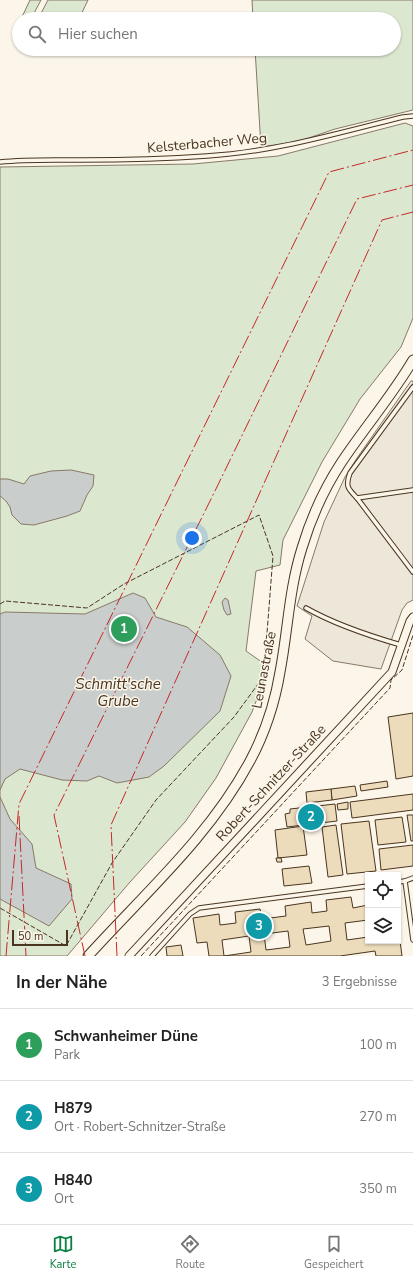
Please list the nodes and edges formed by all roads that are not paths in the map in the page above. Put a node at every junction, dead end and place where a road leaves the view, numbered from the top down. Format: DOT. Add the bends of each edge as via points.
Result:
graph roads {
  1 [pos="413,116"];
  2 [pos="0,162"];
  3 [pos="413,361"];
  4 [pos="413,387"];
  5 [pos="413,490"];
  6 [pos="357,498"];
  7 [pos="413,572"];
  8 [pos="306,608"];
  9 [pos="413,617"];
  10 [pos="402,645"];
  11 [pos="413,878"];
  12 [pos="405,881"];
  13 [pos="401,882"];
  14 [pos="365,886"];
  15 [pos="413,940"];
  16 [pos="88,956"];
  17 [pos="129,956"];
  18 [pos="152,956"];
  1 -- 2 [label="lane, Kelsterbacher Weg" via="304,142 242,153 128,160"];
  3 -- 16 [label="main road, Leunastraße" via="340,464 311,522 292,586 276,693 251,760 231,793 195,841"];
  4 -- 6 [label="lane" via="350,473 347,481 349,490"];
  5 -- 6 [label="lane"];
  6 -- 7 [label="lane"];
  8 -- 10 [label="lane" via="321,617"];
  9 -- 10 [label="street, Robert-Schnitzer-Straße"];
  10 -- 17 [label="street, Robert-Schnitzer-Straße" via="395,666 388,676"];
  11 -- 12 [label="lane"];
  12 -- 13 [label="lane"];
  12 -- 15 [label="lane"];
  14 -- 18 [label="lane" via="199,908 190,914"];
}
